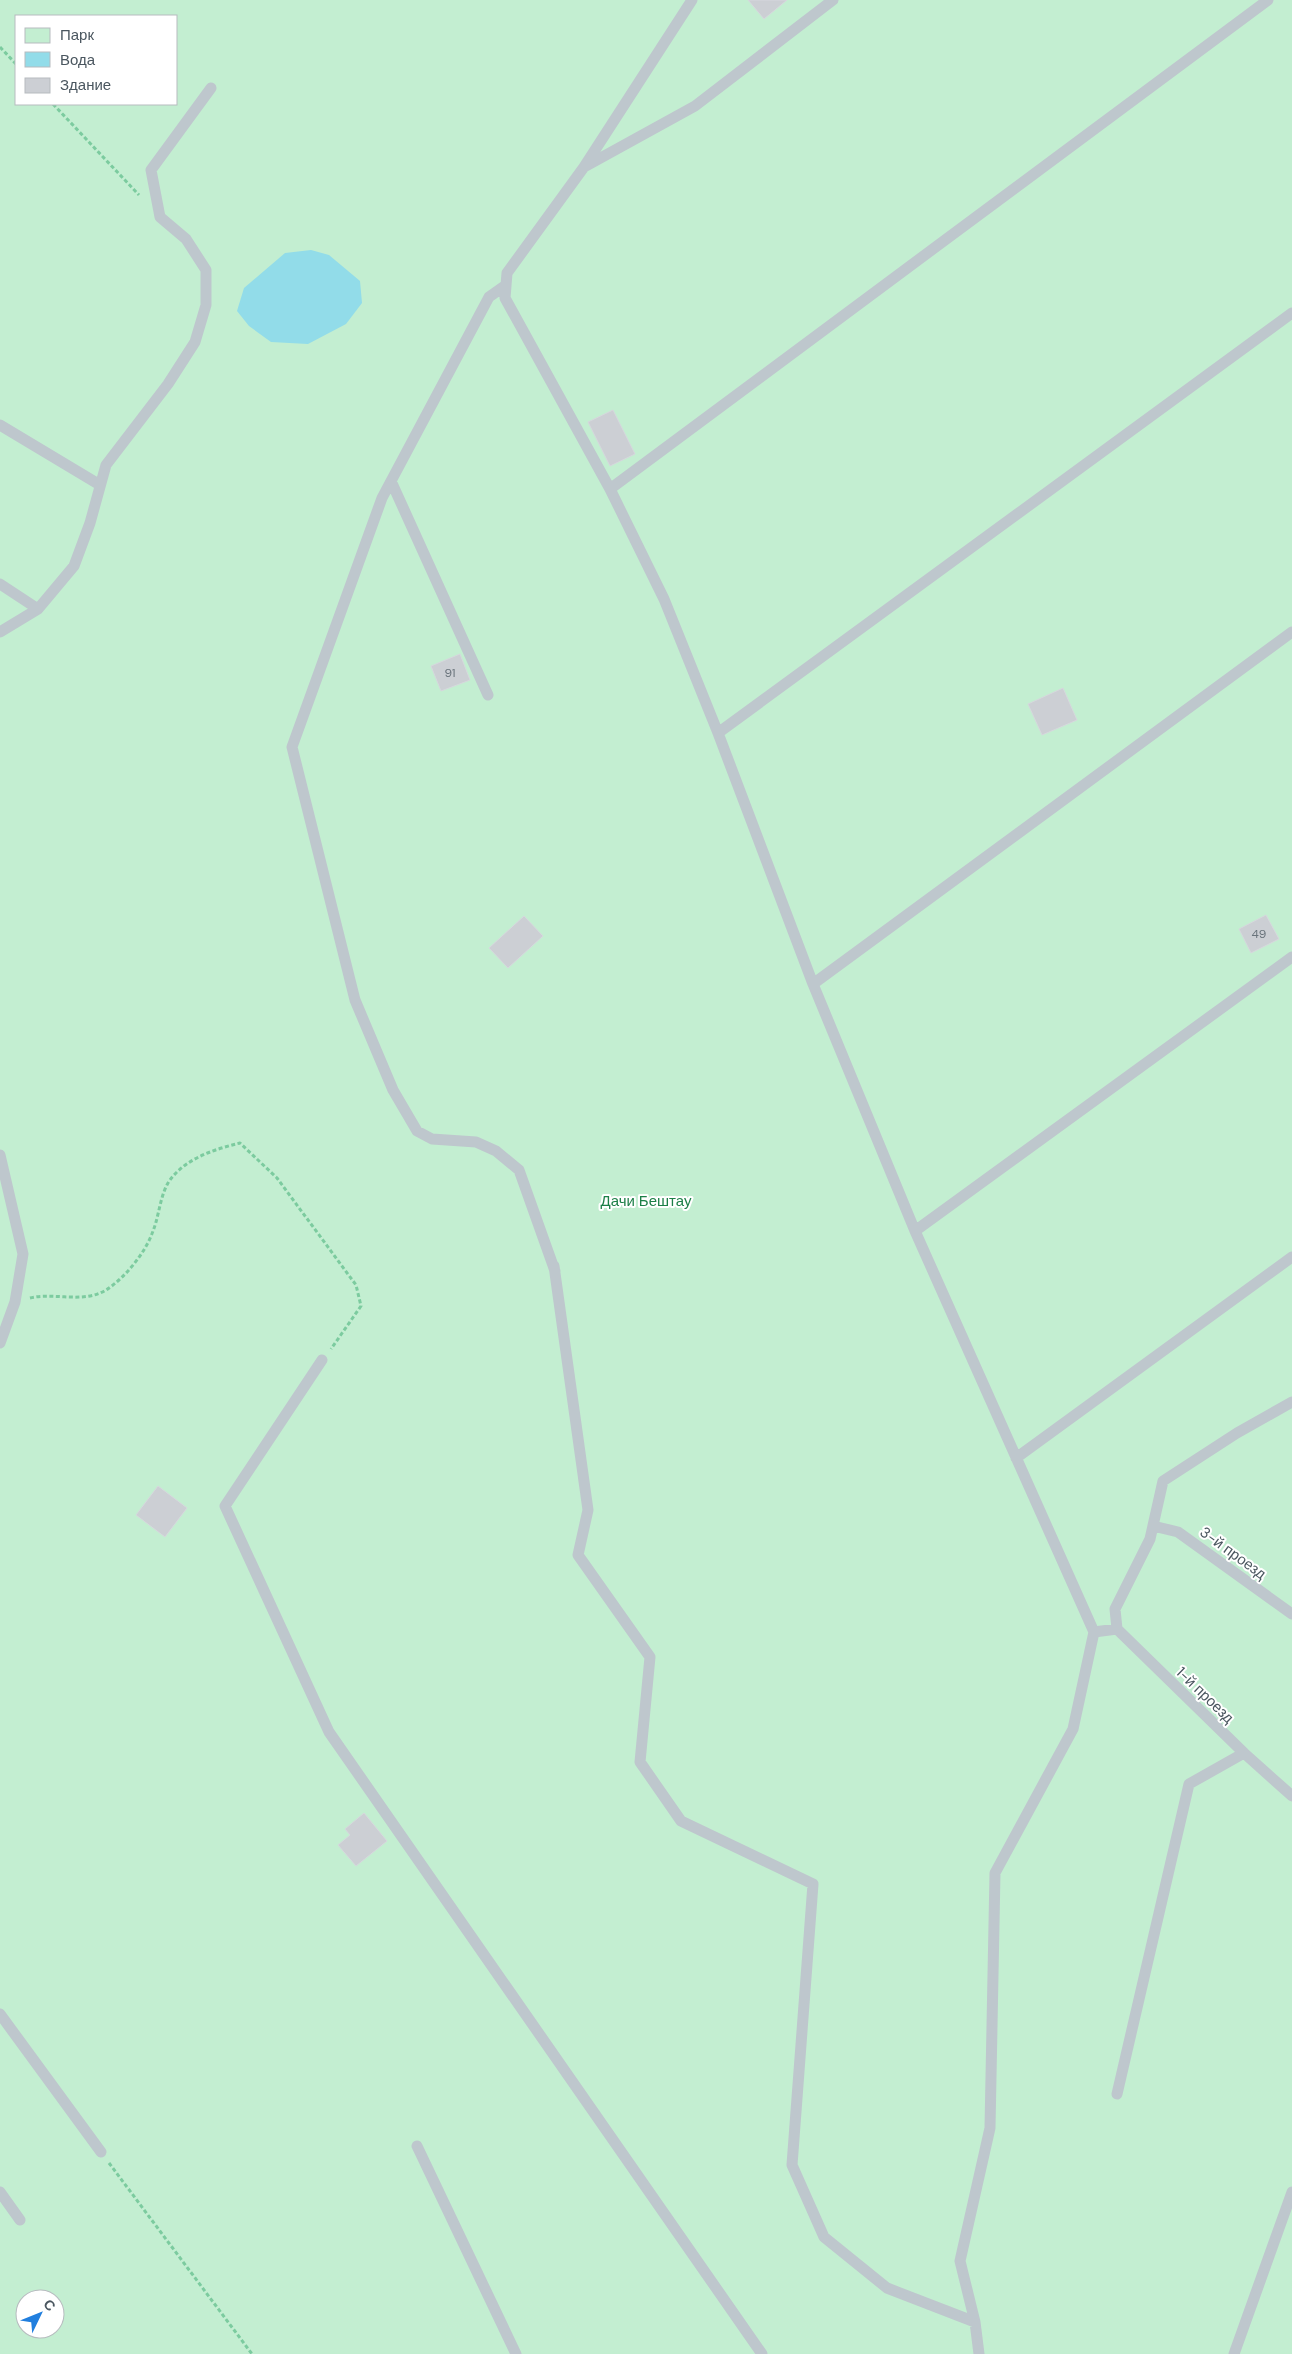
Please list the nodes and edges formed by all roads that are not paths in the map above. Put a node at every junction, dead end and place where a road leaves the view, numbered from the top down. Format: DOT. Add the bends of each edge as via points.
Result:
graph roads {
  1 [pos="692,0"];
  2 [pos="833,0"];
  3 [pos="1268,0"];
  4 [pos="211,88"];
  5 [pos="584,167"];
  6 [pos="506,285"];
  7 [pos="1292,313"];
  8 [pos="0,425"];
  9 [pos="391,481"];
  10 [pos="100,485"];
  11 [pos="610,489"];
  12 [pos="0,584"];
  13 [pos="38,609"];
  14 [pos="0,632"];
  15 [pos="1292,632"];
  16 [pos="488,695"];
  17 [pos="718,733"];
  18 [pos="1292,957"];
  19 [pos="813,984"];
  20 [pos="0,1155"];
  21 [pos="915,1231"];
  22 [pos="1292,1258"];
  23 [pos="0,1343"];
  24 [pos="322,1360"];
  25 [pos="1292,1402"];
  26 [pos="1016,1458"];
  27 [pos="1153,1526"];
  28 [pos="1292,1614"];
  29 [pos="1117,1630"];
  30 [pos="1094,1632"];
  31 [pos="1244,1753"];
  32 [pos="1292,1796"];
  33 [pos="0,2014"];
  34 [pos="1117,2094"];
  35 [pos="416,2146"];
  36 [pos="101,2152"];
  37 [pos="0,2192"];
  38 [pos="1292,2192"];
  39 [pos="20,2220"];
  40 [pos="976,2322"];
  41 [pos="516,2354"];
  42 [pos="762,2354"];
  43 [pos="979,2354"];
  44 [pos="1234,2354"];
  1 -- 5 [label="lane"];
  2 -- 5 [label="lane" via="695,106"];
  3 -- 11 [label="lane"];
  4 -- 10 [label="lane" via="151,170 160,217 186,239 206,270 206,305 195,342 168,384 106,466"];
  5 -- 6 [label="lane" via="507,273"];
  6 -- 9 [label="lane" via="489,297"];
  6 -- 11 [label="lane" via="505,298"];
  7 -- 17 [label="lane"];
  8 -- 10 [label="lane"];
  9 -- 16 [label="lane"];
  9 -- 40 [label="lane" via="292,746 355,1000 393,1090 418,1131 432,1139 476,1142 496,1151 519,1170 555,1269 588,1510 578,1555 650,1656 640,1762 680,1821 813,1884 792,2165 824,2237 887,2288"];
  10 -- 13 [label="lane" via="74,566"];
  11 -- 17 [label="lane" via="664,599"];
  12 -- 13 [label="lane"];
  13 -- 14 [label="lane"];
  15 -- 19 [label="lane"];
  17 -- 19 [label="lane"];
  18 -- 21 [label="lane"];
  19 -- 21 [label="lane"];
  20 -- 23 [label="lane" via="23,1254 15,1302"];
  21 -- 26 [label="lane"];
  22 -- 26 [label="lane"];
  24 -- 42 [label="lane" via="225,1506 328,1732"];
  25 -- 27 [label="lane" via="1163,1481"];
  26 -- 30 [label="lane"];
  27 -- 28 [label="lane, 3-й проезд" via="1178,1532"];
  27 -- 29 [label="lane" via="1150,1539 1116,1609"];
  29 -- 30 [label="lane"];
  29 -- 31 [label="lane, 1-й проезд"];
  30 -- 40 [label="lane" via="1073,1729 995,1873 990,2128 960,2261"];
  31 -- 32 [label="lane, 1-й проезд"];
  31 -- 34 [label="lane" via="1189,1784"];
  33 -- 36 [label="lane"];
  35 -- 41 [label="lane"];
  37 -- 39 [label="lane"];
  38 -- 44 [label="lane"];
  40 -- 43 [label="lane"];
}
